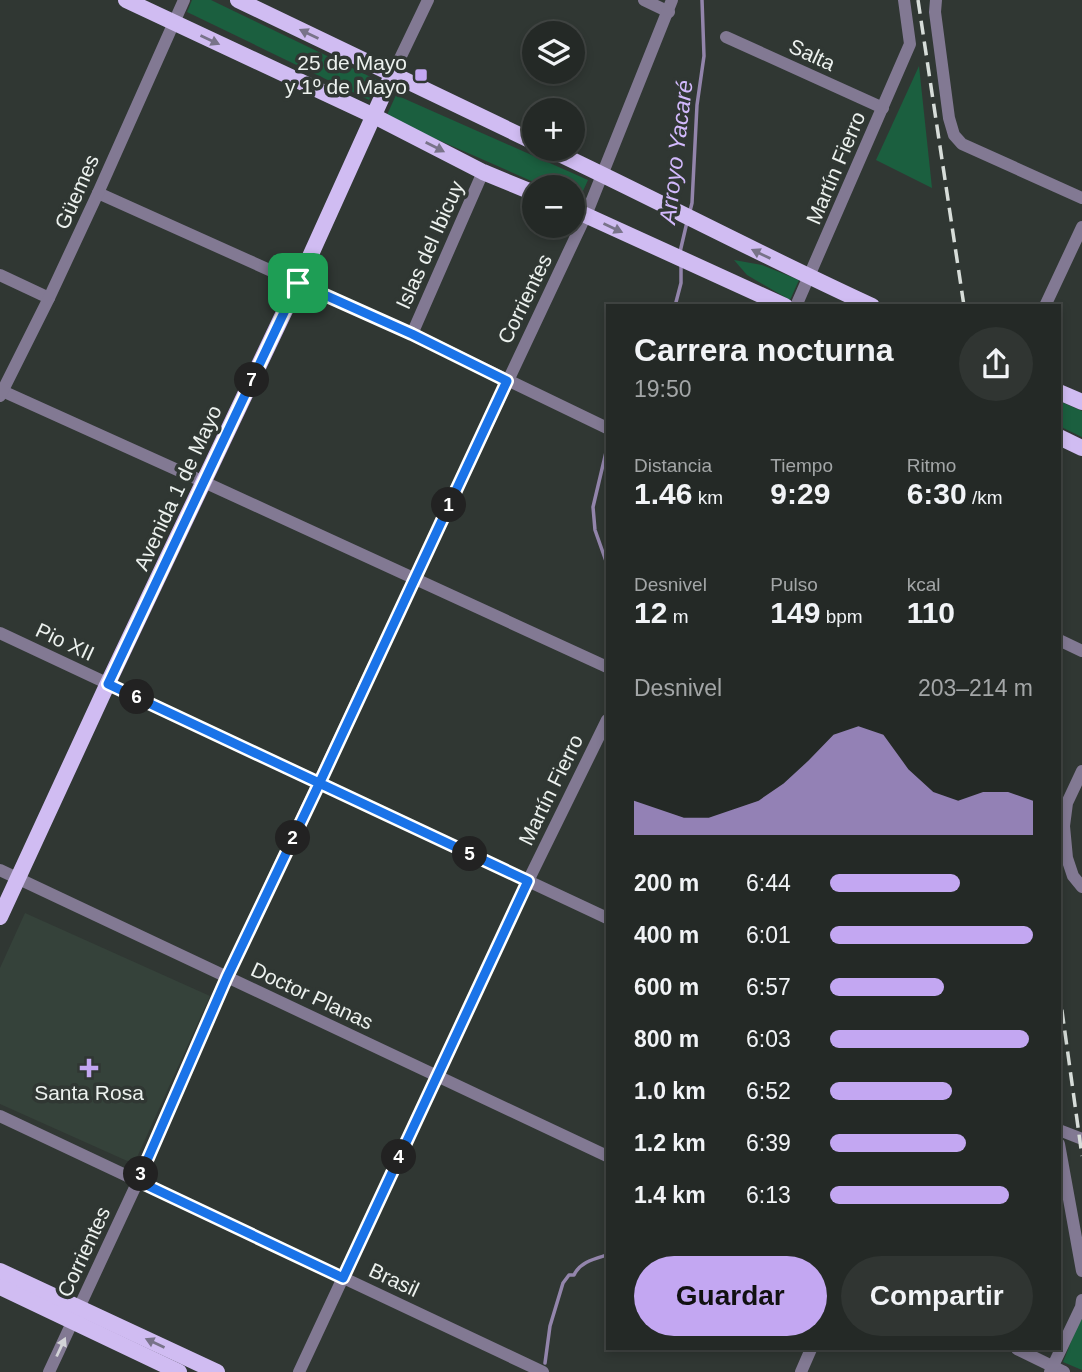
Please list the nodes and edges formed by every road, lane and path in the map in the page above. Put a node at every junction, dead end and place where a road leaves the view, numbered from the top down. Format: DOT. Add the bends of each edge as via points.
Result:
graph roads {
  1 [pos="126,0"];
  2 [pos="184,0"];
  3 [pos="238,0"];
  4 [pos="428,0"];
  5 [pos="644,0"];
  6 [pos="904,0"];
  7 [pos="936,0"];
  8 [pos="670,6"];
  9 [pos="174,23"];
  10 [pos="726,37"];
  11 [pos="392,75"];
  12 [pos="883,108"];
  13 [pos="374,116"];
  14 [pos="522,136"];
  15 [pos="575,161"];
  16 [pos="483,172"];
  17 [pos="603,174"];
  18 [pos="522,188"];
  19 [pos="99,193"];
  20 [pos="1082,198"];
  21 [pos="585,202"];
  22 [pos="585,215"];
  23 [pos="1082,227"];
  24 [pos="568,238"];
  25 [pos="0,275"];
  26 [pos="809,277"];
  27 [pos="298,283"];
  28 [pos="49,298"];
  29 [pos="781,304"];
  30 [pos="797,304"];
  31 [pos="868,304"];
  32 [pos="1046,304"];
  33 [pos="412,334"];
  34 [pos="507,381"];
  35 [pos="1061,392"];
  36 [pos="1,393"];
  37 [pos="1082,402"];
  38 [pos="606,428"];
  39 [pos="1061,438"];
  40 [pos="1082,448"];
  41 [pos="204,482"];
  42 [pos="415,578"];
  43 [pos="0,633"];
  44 [pos="1061,641"];
  45 [pos="1082,651"];
  46 [pos="606,667"];
  47 [pos="108,684"];
  48 [pos="606,722"];
  49 [pos="1082,771"];
  50 [pos="320,782"];
  51 [pos="0,870"];
  52 [pos="18,878"];
  53 [pos="528,881"];
  54 [pos="1082,887"];
  55 [pos="0,917"];
  56 [pos="606,918"];
  57 [pos="227,977"];
  58 [pos="437,1076"];
  59 [pos="0,1116"];
  60 [pos="1061,1131"];
  61 [pos="1082,1139"];
  62 [pos="1061,1155"];
  63 [pos="606,1156"];
  64 [pos="138,1181"];
  65 [pos="0,1271"];
  66 [pos="1082,1271"];
  67 [pos="343,1278"];
  68 [pos="0,1287"];
  69 [pos="1082,1300"];
  70 [pos="75,1315"];
  71 [pos="811,1350"];
  72 [pos="1019,1350"];
  73 [pos="1055,1370"];
  74 [pos="49,1372"];
  75 [pos="179,1372"];
  76 [pos="217,1372"];
  77 [pos="299,1372"];
  78 [pos="543,1372"];
  79 [pos="801,1372"];
  1 -- 9 [label="main road"];
  2 -- 9 [label="street, Güemes"];
  11 -- 3 [label="main road, one-way"];
  4 -- 11 [label="street, Avenida 1 de Mayo"];
  5 -- 8 [label="street"];
  6 -- 12 [label="street, Martín Fierro" via="910,44"];
  7 -- 20 [label="street" via="954,135 961,144"];
  8 -- 17 [label="street, Corrientes"];
  9 -- 13 [label="main road, one-way"];
  9 -- 19 [label="street, Güemes"];
  10 -- 12 [label="street, Salta"];
  11 -- 13 [label="main road, Avenida 1 de Mayo"];
  11 -- 14 [label="main road"];
  12 -- 26 [label="street, Martín Fierro"];
  13 -- 16 [label="main road, one-way"];
  13 -- 27 [label="main road, Avenida 1 de Mayo"];
  15 -- 17 [label="main road"];
  16 -- 18 [label="main road"];
  16 -- 33 [label="street, Islas del Ibicuy"];
  17 -- 21 [label="street, Corrientes"];
  26 -- 17 [label="main road, one-way"];
  19 -- 27 [label="street"];
  19 -- 28 [label="street, Güemes"];
  22 -- 29 [label="main road, one-way"];
  23 -- 32 [label="street"];
  24 -- 34 [label="street, Corrientes"];
  25 -- 28 [label="street"];
  26 -- 30 [label="street, Martín Fierro"];
  26 -- 31 [label="main road"];
  27 -- 33 [label="street"];
  27 -- 41 [label="main road, Avenida 1 de Mayo"];
  28 -- 36 [label="street, Güemes"];
  33 -- 34 [label="street"];
  34 -- 38 [label="street"];
  34 -- 42 [label="street, Corrientes"];
  35 -- 37 [label="main road"];
  36 -- 41 [label="street"];
  39 -- 40 [label="main road"];
  41 -- 42 [label="street"];
  41 -- 47 [label="main road, Avenida 1 de Mayo"];
  42 -- 46 [label="street"];
  42 -- 50 [label="street, Corrientes"];
  43 -- 47 [label="street, Pio XII"];
  44 -- 45 [label="street"];
  47 -- 50 [label="street, Pio XII"];
  47 -- 52 [label="main road, Avenida 1 de Mayo"];
  48 -- 53 [label="street, Martín Fierro"];
  49 -- 54 [label="street" via="1067,803 1064,826 1067,858"];
  50 -- 53 [label="street, Pio XII"];
  50 -- 57 [label="street, Corrientes"];
  51 -- 52 [label="street, Doctor Planas"];
  52 -- 55 [label="main road, Avenida 1 de Mayo"];
  52 -- 57 [label="street, Doctor Planas"];
  53 -- 56 [label="street, Pio XII"];
  53 -- 58 [label="street, Martín Fierro"];
  57 -- 58 [label="street, Doctor Planas"];
  57 -- 64 [label="street, Corrientes"];
  58 -- 63 [label="street, Doctor Planas"];
  58 -- 67 [label="street, Martín Fierro"];
  59 -- 64 [label="street, Brasil"];
  60 -- 61 [label="street"];
  62 -- 66 [label="street"];
  64 -- 67 [label="street, Brasil"];
  64 -- 70 [label="street, Corrientes"];
  65 -- 70 [label="main road"];
  67 -- 77 [label="street, Martín Fierro"];
  67 -- 78 [label="street, Brasil"];
  68 -- 70 [label="main road"];
  69 -- 73 [label="street"];
  74 -- 70 [label="street, Corrientes, one-way"];
  70 -- 75 [label="main road"];
  76 -- 70 [label="main road, one-way"];
  71 -- 79 [label="street"];
  72 -- 73 [label="street"];
}
